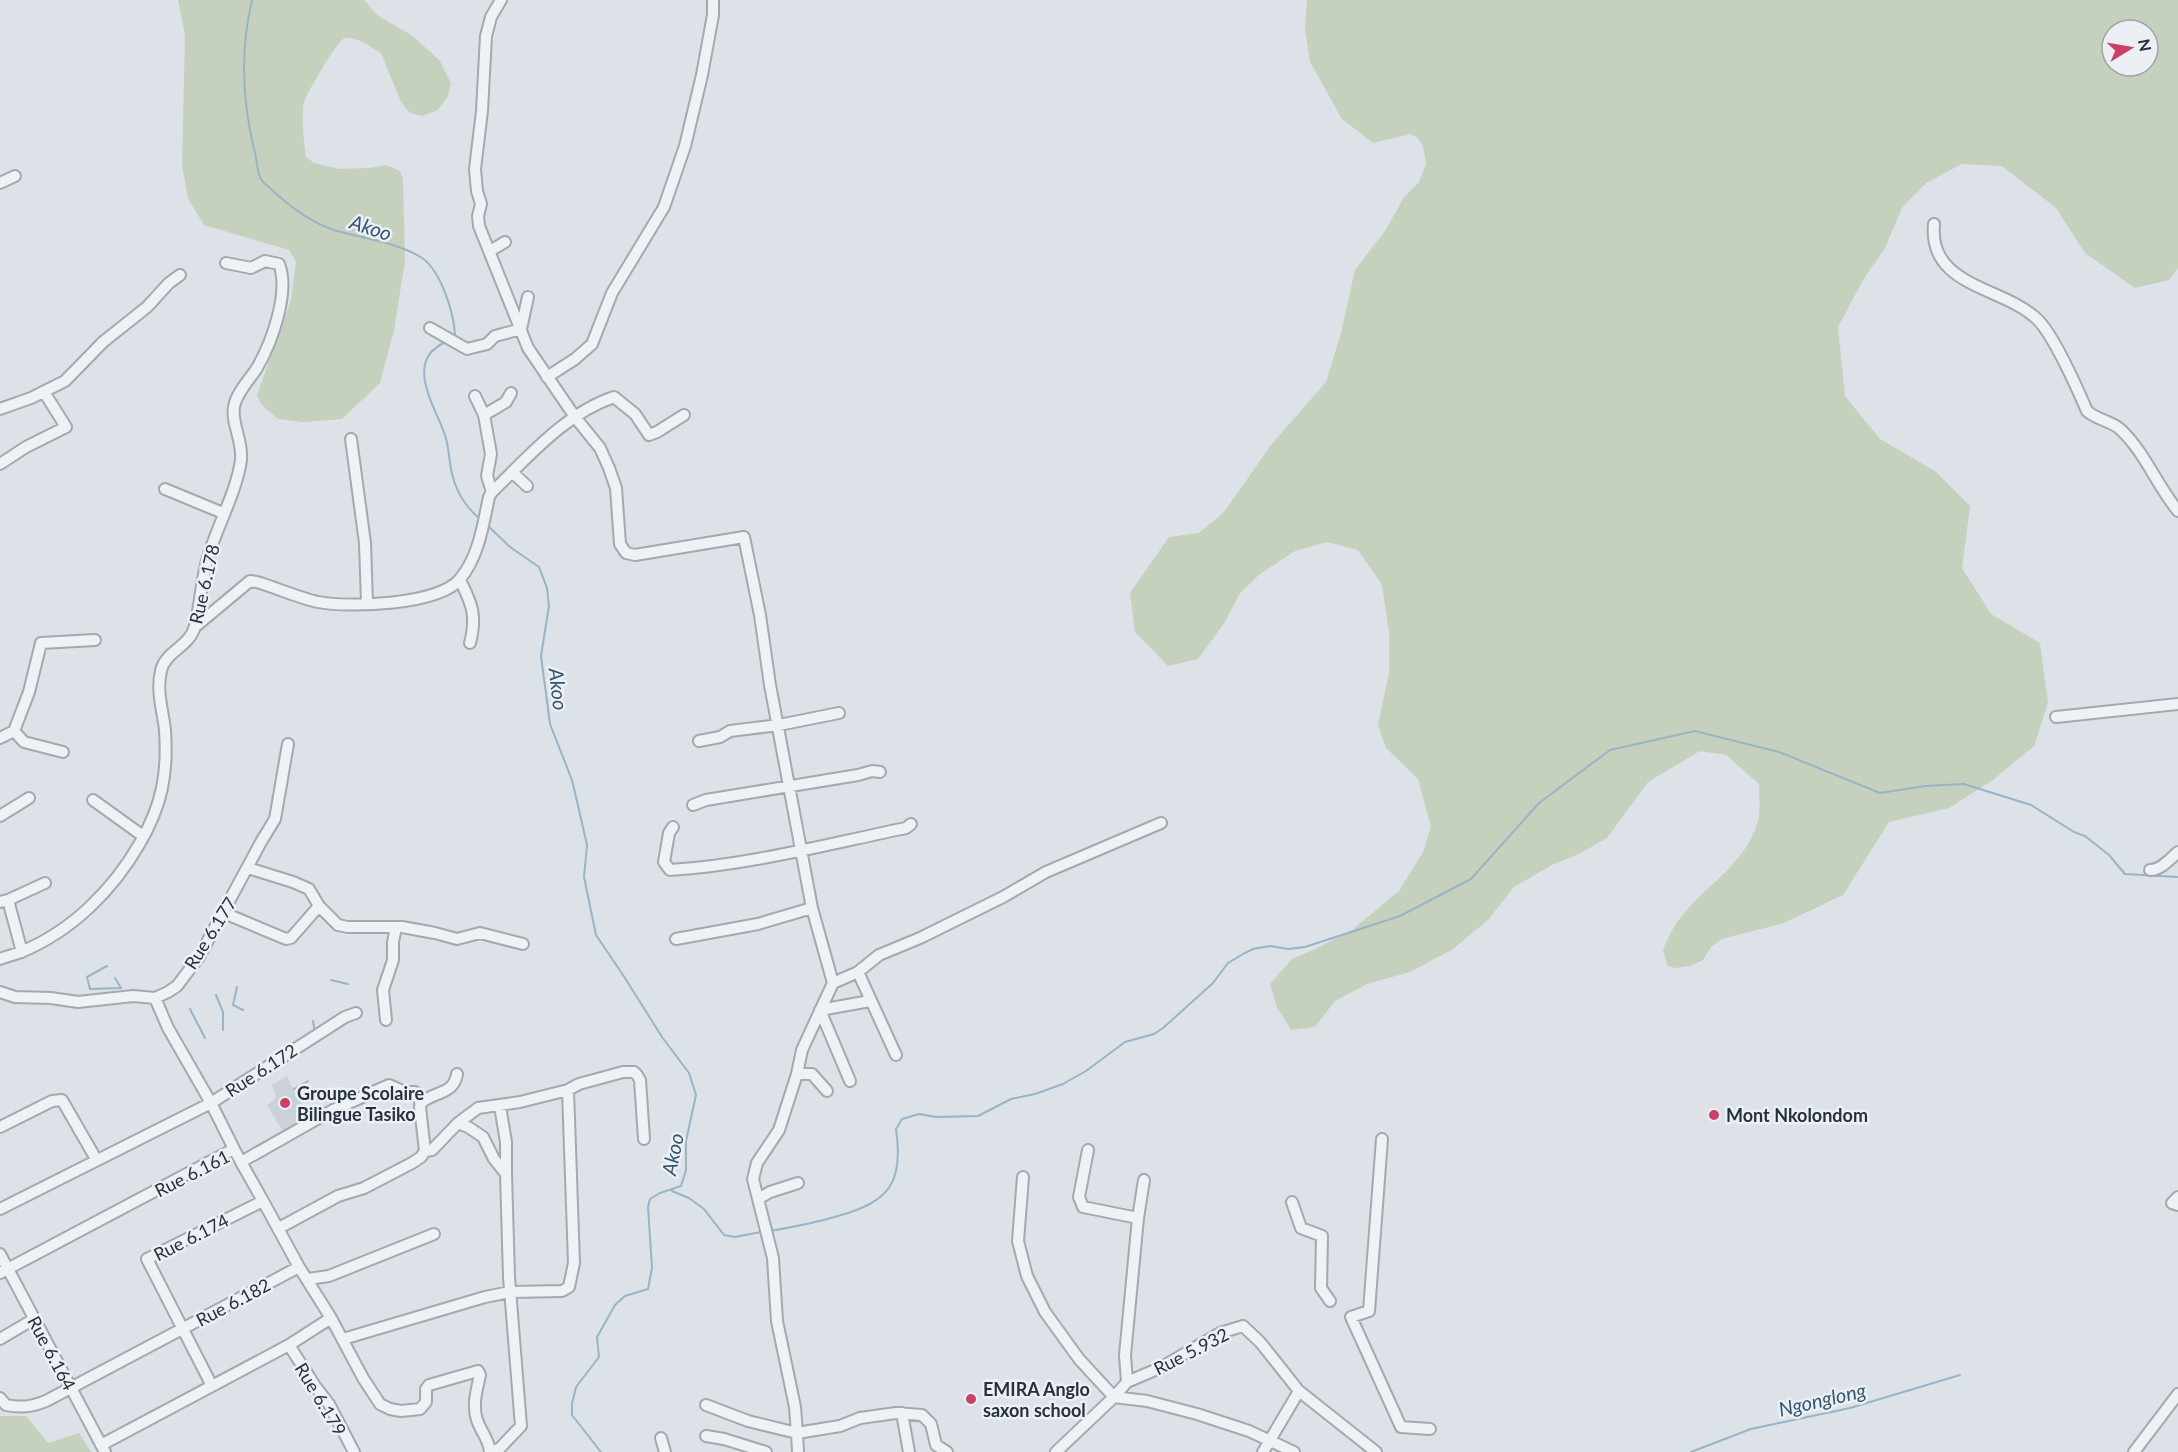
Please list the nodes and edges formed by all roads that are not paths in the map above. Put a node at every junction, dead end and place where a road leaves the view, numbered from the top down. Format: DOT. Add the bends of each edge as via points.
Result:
graph roads {
  1 [pos="501,0"];
  2 [pos="713,0"];
  3 [pos="15,176"];
  4 [pos="0,183"];
  5 [pos="1934,224"];
  6 [pos="505,242"];
  7 [pos="490,250"];
  8 [pos="226,263"];
  9 [pos="180,275"];
  10 [pos="528,297"];
  11 [pos="430,328"];
  12 [pos="521,329"];
  13 [pos="547,376"];
  14 [pos="44,392"];
  15 [pos="511,393"];
  16 [pos="475,396"];
  17 [pos="0,409"];
  18 [pos="484,415"];
  19 [pos="684,415"];
  20 [pos="575,417"];
  21 [pos="351,439"];
  22 [pos="0,464"];
  23 [pos="512,472"];
  24 [pos="527,486"];
  25 [pos="165,489"];
  26 [pos="492,492"];
  27 [pos="2178,511"];
  28 [pos="223,513"];
  29 [pos="460,580"];
  30 [pos="367,603"];
  31 [pos="196,626"];
  32 [pos="94,640"];
  33 [pos="470,643"];
  34 [pos="2178,704"];
  35 [pos="840,713"];
  36 [pos="2056,717"];
  37 [pos="779,725"];
  38 [pos="14,731"];
  39 [pos="0,738"];
  40 [pos="699,741"];
  41 [pos="288,744"];
  42 [pos="63,752"];
  43 [pos="880,772"];
  44 [pos="790,787"];
  45 [pos="29,798"];
  46 [pos="93,800"];
  47 [pos="693,805"];
  48 [pos="0,816"];
  49 [pos="1161,823"];
  50 [pos="911,824"];
  51 [pos="673,827"];
  52 [pos="143,836"];
  53 [pos="801,850"];
  54 [pos="2178,852"];
  55 [pos="248,868"];
  56 [pos="2150,870"];
  57 [pos="45,883"];
  58 [pos="4,901"];
  59 [pos="319,906"];
  60 [pos="812,908"];
  61 [pos="224,913"];
  62 [pos="396,927"];
  63 [pos="676,939"];
  64 [pos="523,944"];
  65 [pos="22,952"];
  66 [pos="0,959"];
  67 [pos="858,972"];
  68 [pos="833,983"];
  69 [pos="0,992"];
  70 [pos="155,998"];
  71 [pos="870,1001"];
  72 [pos="820,1010"];
  73 [pos="356,1013"];
  74 [pos="386,1020"];
  75 [pos="896,1055"];
  76 [pos="458,1074"];
  77 [pos="797,1074"];
  78 [pos="850,1081"];
  79 [pos="568,1089"];
  80 [pos="827,1091"];
  81 [pos="211,1103"];
  82 [pos="421,1103"];
  83 [pos="500,1106"];
  84 [pos="458,1123"];
  85 [pos="0,1127"];
  86 [pos="644,1139"];
  87 [pos="1382,1139"];
  88 [pos="234,1149"];
  89 [pos="1088,1150"];
  90 [pos="426,1151"];
  91 [pos="96,1160"];
  92 [pos="241,1162"];
  93 [pos="507,1174"];
  94 [pos="1023,1177"];
  95 [pos="1144,1180"];
  96 [pos="798,1183"];
  97 [pos="2178,1197"];
  98 [pos="758,1199"];
  99 [pos="263,1201"];
  100 [pos="1292,1202"];
  101 [pos="2178,1205"];
  102 [pos="0,1209"];
  103 [pos="1138,1218"];
  104 [pos="279,1228"];
  105 [pos="434,1234"];
  106 [pos="0,1254"];
  107 [pos="299,1267"];
  108 [pos="4,1271"];
  109 [pos="308,1279"];
  110 [pos="510,1292"];
  111 [pos="1330,1301"];
  112 [pos="331,1318"];
  113 [pos="34,1319"];
  114 [pos="182,1329"];
  115 [pos="0,1339"];
  116 [pos="343,1340"];
  117 [pos="289,1345"];
  118 [pos="1127,1382"];
  119 [pos="212,1386"];
  120 [pos="70,1387"];
  121 [pos="1299,1392"];
  122 [pos="2178,1394"];
  123 [pos="1114,1397"];
  124 [pos="0,1398"];
  125 [pos="706,1405"];
  126 [pos="902,1413"];
  127 [pos="1430,1429"];
  128 [pos="797,1433"];
  129 [pos="706,1436"];
  130 [pos="661,1438"];
  131 [pos="1272,1440"];
  132 [pos="103,1449"];
  133 [pos="354,1452"];
  134 [pos="491,1452"];
  135 [pos="665,1452"];
  136 [pos="766,1452"];
  137 [pos="798,1452"];
  138 [pos="909,1452"];
  139 [pos="947,1452"];
  140 [pos="1056,1452"];
  141 [pos="1263,1452"];
  142 [pos="1294,1452"];
  143 [pos="1376,1452"];
  144 [pos="2134,1452"];
  1 -- 7 [label="street" via="486,36 475,169 481,204 479,226"];
  2 -- 13 [label="street" via="686,146 664,207 612,293 592,344"];
  3 -- 4 [label="street"];
  5 -- 27 [label="street" via="1933,236 1940,259 1953,274 2038,319 2087,411 2119,428"];
  6 -- 7 [label="street"];
  7 -- 12 [label="street"];
  8 -- 28 [label="street, Rue 6.178" via="250,268 265,261 279,264 282,273 274,331 234,407 241,461"];
  9 -- 14 [label="street" via="65,381"];
  10 -- 12 [label="street"];
  11 -- 12 [label="street" via="467,349"];
  12 -- 13 [label="street" via="528,348"];
  13 -- 20 [label="street"];
  14 -- 17 [label="street"];
  14 -- 22 [label="street" via="66,425 64,430 31,444"];
  15 -- 18 [label="street" via="506,402"];
  16 -- 18 [label="street"];
  18 -- 26 [label="street" via="491,454 487,476"];
  19 -- 20 [label="street" via="649,435 635,414 614,397"];
  20 -- 23 [label="street"];
  20 -- 37 [label="street" via="600,448 609,468 616,488 620,544 626,553 635,555 744,537"];
  21 -- 30 [label="street" via="365,543"];
  23 -- 24 [label="street"];
  23 -- 26 [label="street"];
  25 -- 28 [label="street"];
  26 -- 29 [label="street" via="480,542"];
  28 -- 31 [label="street, Rue 6.178" via="204,573"];
  29 -- 30 [label="street" via="423,599"];
  29 -- 33 [label="street" via="472,604"];
  30 -- 31 [label="street" via="322,603 250,581"];
  31 -- 52 [label="street, Rue 6.178" via="189,639 162,666 159,690 165,730 163,789"];
  32 -- 38 [label="street" via="41,642 29,692"];
  34 -- 36 [label="street"];
  35 -- 37 [label="street"];
  37 -- 40 [label="street" via="730,731"];
  37 -- 44 [label="street"];
  38 -- 39 [label="street"];
  38 -- 42 [label="street" via="24,742"];
  41 -- 55 [label="street, Rue 6.177" via="273,824"];
  43 -- 44 [label="street"];
  44 -- 47 [label="street"];
  44 -- 53 [label="street"];
  45 -- 48 [label="street"];
  46 -- 52 [label="street"];
  49 -- 67 [label="street" via="1046,872 1003,897 879,955"];
  50 -- 53 [label="street"];
  51 -- 53 [label="street" via="664,862 670,870"];
  52 -- 65 [label="street, Rue 6.178" via="112,885 86,910 58,932"];
  53 -- 60 [label="street"];
  54 -- 56 [label="street" via="2163,866"];
  55 -- 59 [label="street" via="309,889"];
  55 -- 61 [label="street, Rue 6.177"];
  57 -- 58 [label="street"];
  58 -- 65 [label="street"];
  59 -- 61 [label="street" via="286,939"];
  59 -- 62 [label="street" via="338,925"];
  60 -- 63 [label="street" via="758,924"];
  60 -- 68 [label="street"];
  61 -- 70 [label="street, Rue 6.177" via="177,986"];
  62 -- 64 [label="street" via="457,939 480,933"];
  62 -- 74 [label="street" via="393,960 383,990"];
  65 -- 66 [label="street, Rue 6.178"];
  67 -- 68 [label="street"];
  67 -- 71 [label="street"];
  68 -- 72 [label="street"];
  69 -- 70 [label="street" via="15,997 78,1002 133,996"];
  70 -- 81 [label="street"];
  71 -- 72 [label="street"];
  71 -- 75 [label="street"];
  72 -- 77 [label="street" via="802,1050"];
  72 -- 78 [label="street"];
  73 -- 81 [label="street, Rue 6.172"];
  76 -- 82 [label="street" via="448,1090"];
  77 -- 80 [label="street" via="812,1074"];
  77 -- 98 [label="street" via="779,1130 757,1163 753,1179"];
  79 -- 83 [label="street"];
  79 -- 86 [label="street" via="634,1072 640,1080"];
  79 -- 110 [label="street" via="574,1271 569,1287 562,1292"];
  81 -- 88 [label="street, Rue 6.172"];
  81 -- 91 [label="street"];
  82 -- 90 [label="street"];
  82 -- 92 [label="street, Rue 6.161" via="415,1092 389,1085 333,1110"];
  83 -- 84 [label="street" via="478,1108"];
  83 -- 93 [label="street"];
  84 -- 90 [label="street" via="432,1150"];
  84 -- 93 [label="street" via="483,1137"];
  85 -- 91 [label="street" via="52,1101 62,1101"];
  87 -- 127 [label="street" via="1369,1311 1352,1317 1401,1427"];
  88 -- 92 [label="street, Rue 6.161"];
  88 -- 108 [label="street, Rue 6.161"];
  89 -- 103 [label="street" via="1079,1197 1083,1207"];
  90 -- 104 [label="street" via="412,1163"];
  91 -- 102 [label="street"];
  92 -- 99 [label="street"];
  93 -- 110 [label="street"];
  94 -- 123 [label="street" via="1018,1241 1027,1276 1045,1312 1078,1359"];
  95 -- 103 [label="street"];
  96 -- 98 [label="street"];
  97 -- 101 [label="street" via="2172,1203"];
  98 -- 128 [label="street" via="773,1258 777,1321"];
  99 -- 104 [label="street"];
  99 -- 114 [label="street, Rue 6.174" via="147,1259"];
  100 -- 111 [label="street" via="1301,1228 1322,1236 1321,1288"];
  103 -- 118 [label="street" via="1125,1355"];
  104 -- 107 [label="street"];
  105 -- 109 [label="street" via="329,1276"];
  106 -- 108 [label="street, Rue 6.164"];
  107 -- 109 [label="street"];
  107 -- 114 [label="street, Rue 6.182"];
  108 -- 113 [label="street, Rue 6.164"];
  109 -- 112 [label="street"];
  110 -- 116 [label="street"];
  110 -- 134 [label="street" via="521,1423 500,1448"];
  112 -- 116 [label="street"];
  112 -- 117 [label="street"];
  113 -- 115 [label="street"];
  113 -- 120 [label="street, Rue 6.164"];
  114 -- 119 [label="street, Rue 6.174"];
  114 -- 120 [label="street, Rue 6.182"];
  116 -- 134 [label="street" via="375,1399 390,1409 420,1408 426,1402 429,1386 478,1371 476,1416"];
  117 -- 119 [label="street"];
  117 -- 133 [label="street, Rue 6.179" via="329,1404"];
  118 -- 121 [label="street, Rue 5.932" via="1162,1367 1220,1333 1243,1326"];
  118 -- 123 [label="street, Rue 5.932"];
  119 -- 132 [label="street"];
  120 -- 124 [label="street, Rue 6.182" via="33,1406 7,1406"];
  120 -- 132 [label="street, Rue 6.164"];
  121 -- 131 [label="street"];
  121 -- 143 [label="street, Rue 5.932"];
  122 -- 144 [label="street"];
  123 -- 131 [label="street" via="1197,1414"];
  123 -- 140 [label="street, Rue 5.932"];
  125 -- 128 [label="street"];
  126 -- 128 [label="street"];
  126 -- 138 [label="street"];
  126 -- 139 [label="street" via="922,1414 931,1424 936,1445"];
  128 -- 137 [label="street"];
  129 -- 136 [label="street"];
  130 -- 135 [label="street"];
  131 -- 141 [label="street"];
  131 -- 142 [label="street"];
}
